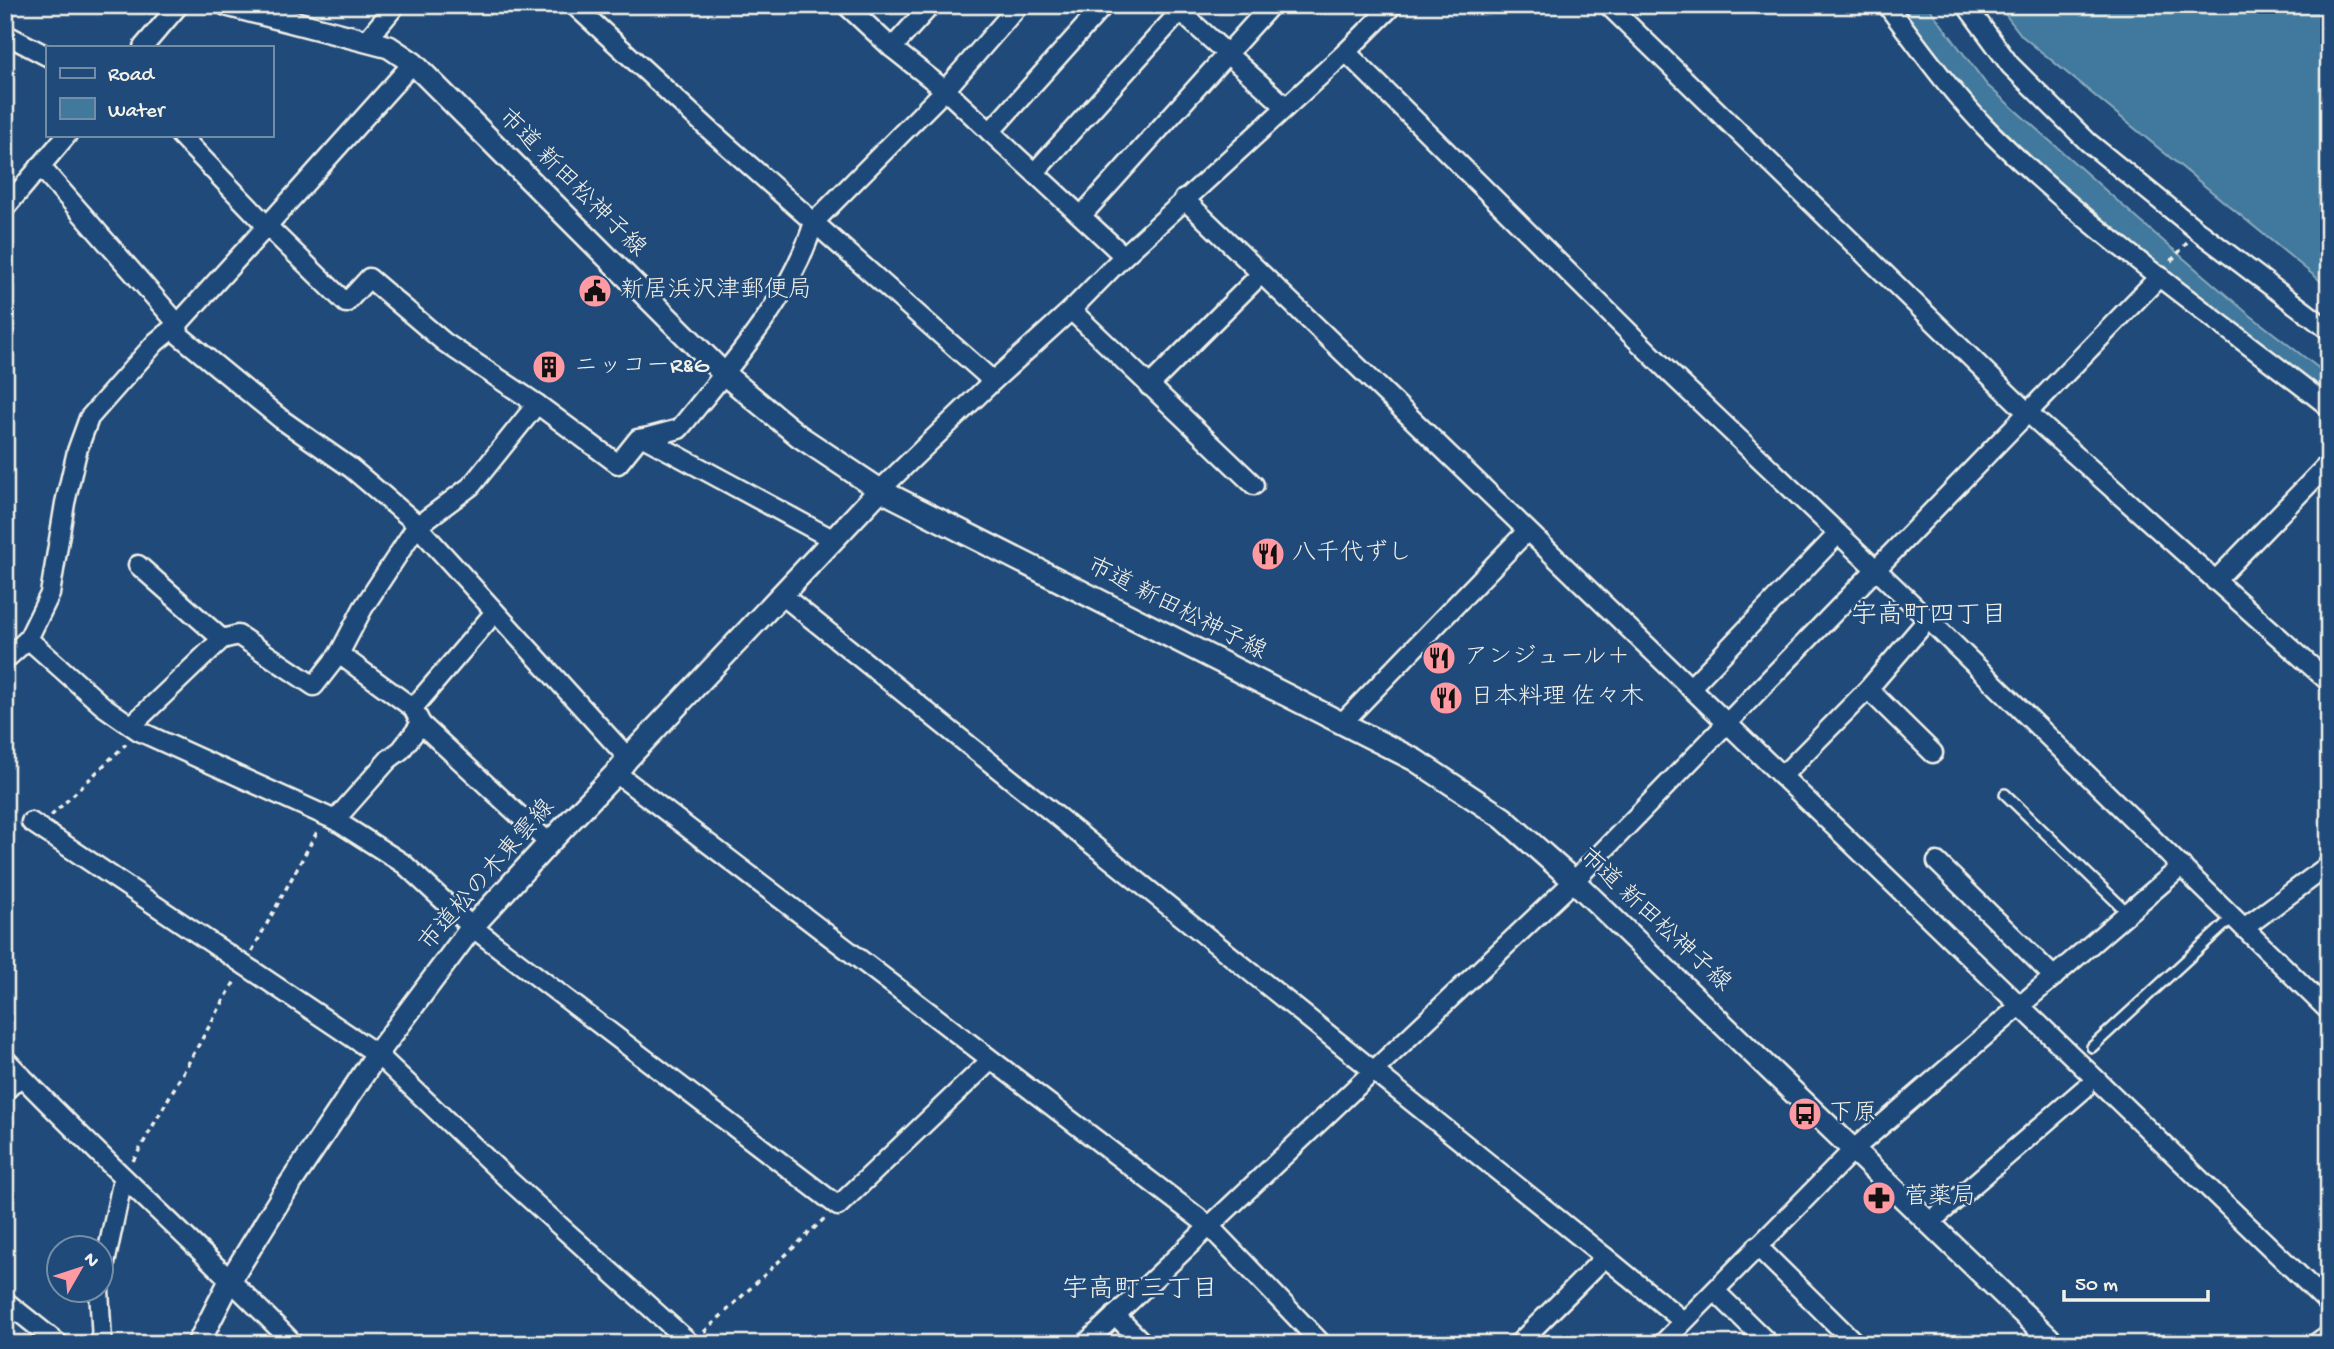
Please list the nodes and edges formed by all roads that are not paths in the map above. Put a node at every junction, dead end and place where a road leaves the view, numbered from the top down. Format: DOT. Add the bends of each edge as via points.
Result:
graph roads {
  1 [pos="179,5"];
  2 [pos="227,5"];
  3 [pos="396,5"];
  4 [pos="574,5"];
  5 [pos="846,5"];
  6 [pos="931,5"];
  7 [pos="1019,5"];
  8 [pos="1104,5"];
  9 [pos="1271,5"];
  10 [pos="1393,5"];
  11 [pos="1608,5"];
  12 [pos="1887,5"];
  13 [pos="1966,5"];
  14 [pos="1180,8"];
  15 [pos="5,34"];
  16 [pos="366,41"];
  17 [pos="145,46"];
  18 [pos="892,48"];
  19 [pos="1346,52"];
  20 [pos="1227,54"];
  21 [pos="46,56"];
  22 [pos="413,63"];
  23 [pos="945,90"];
  24 [pos="1286,107"];
  25 [pos="990,132"];
  26 [pos="66,136"];
  27 [pos="181,136"];
  28 [pos="40,166"];
  29 [pos="1035,172"];
  30 [pos="1184,199"];
  31 [pos="5,208"];
  32 [pos="1082,215"];
  33 [pos="814,222"];
  34 [pos="267,226"];
  35 [pos="1124,256"];
  36 [pos="1261,274"];
  37 [pos="2160,276"];
  38 [pos="1071,310"];
  39 [pos="178,324"];
  40 [pos="2329,330"];
  41 [pos="724,374"];
  42 [pos="993,381"];
  43 [pos="1149,386"];
  44 [pos="537,404"];
  45 [pos="2329,407"];
  46 [pos="2027,412"];
  47 [pos="645,438"];
  48 [pos="2329,463"];
  49 [pos="1254,485"];
  50 [pos="880,490"];
  51 [pos="416,527"];
  52 [pos="1527,531"];
  53 [pos="1838,534"];
  54 [pos="834,540"];
  55 [pos="138,565"];
  56 [pos="1875,569"];
  57 [pos="2216,581"];
  58 [pos="782,595"];
  59 [pos="495,612"];
  60 [pos="1928,619"];
  61 [pos="28,639"];
  62 [pos="222,639"];
  63 [pos="339,654"];
  64 [pos="5,660"];
  65 [pos="2329,682"];
  66 [pos="1690,688"];
  67 [pos="1868,689"];
  68 [pos="417,716"];
  69 [pos="1342,723"];
  70 [pos="1727,723"];
  71 [pos="136,728"];
  72 [pos="1933,753"];
  73 [pos="622,766"];
  74 [pos="1782,776"];
  75 [pos="2005,794"];
  76 [pos="330,818"];
  77 [pos="31,822"];
  78 [pos="549,843"];
  79 [pos="1937,862"];
  80 [pos="2329,864"];
  81 [pos="2182,866"];
  82 [pos="1574,881"];
  83 [pos="2128,913"];
  84 [pos="2239,922"];
  85 [pos="472,927"];
  86 [pos="2054,976"];
  87 [pos="2020,1006"];
  88 [pos="2329,1011"];
  89 [pos="2092,1047"];
  90 [pos="377,1054"];
  91 [pos="5,1059"];
  92 [pos="990,1061"];
  93 [pos="1374,1071"];
  94 [pos="21,1076"];
  95 [pos="2084,1089"];
  96 [pos="5,1091"];
  97 [pos="1854,1149"];
  98 [pos="123,1178"];
  99 [pos="1929,1223"];
  100 [pos="1209,1226"];
  101 [pos="111,1234"];
  102 [pos="1757,1245"];
  103 [pos="1605,1257"];
  104 [pos="231,1279"];
  105 [pos="1715,1291"];
  106 [pos="5,1301"];
  107 [pos="100,1304"];
  108 [pos="2329,1304"];
  109 [pos="1115,1315"];
  110 [pos="1683,1321"];
  111 [pos="2329,1334"];
  112 [pos="696,1339"];
  113 [pos="59,1344"];
  114 [pos="100,1344"];
  115 [pos="198,1344"];
  116 [pos="294,1344"];
  117 [pos="1085,1344"];
  118 [pos="1144,1344"];
  119 [pos="1322,1344"];
  120 [pos="1518,1344"];
  121 [pos="1662,1344"];
  122 [pos="1769,1344"];
  123 [pos="1856,1344"];
  124 [pos="2056,1344"];
  125 [pos="2315,1344"];
  1 -- 17 [label="street"];
  2 -- 16 [label="street, 市道 新田松神子線"];
  3 -- 16 [label="street"];
  4 -- 33 [label="street"];
  5 -- 18 [label="street"];
  6 -- 18 [label="street"];
  7 -- 23 [label="street"];
  8 -- 25 [label="street"];
  9 -- 20 [label="street"];
  10 -- 19 [label="street"];
  11 -- 46 [label="street"];
  12 -- 37 [label="street" via="1956,96 1990,132 2048,187"];
  13 -- 40 [label="street" via="2010,65 2088,142"];
  14 -- 20 [label="street"];
  14 -- 29 [label="street"];
  15 -- 21 [label="street"];
  16 -- 22 [label="street, 市道 新田松神子線" via="390,47"];
  18 -- 23 [label="street"];
  19 -- 24 [label="street"];
  19 -- 53 [label="street"];
  20 -- 24 [label="street"];
  20 -- 32 [label="street"];
  22 -- 34 [label="street"];
  22 -- 41 [label="street, 市道 新田松神子線"];
  23 -- 25 [label="street"];
  23 -- 33 [label="street"];
  24 -- 30 [label="street"];
  25 -- 29 [label="street"];
  26 -- 28 [label="street"];
  27 -- 34 [label="street"];
  28 -- 31 [label="street"];
  28 -- 39 [label="street"];
  29 -- 32 [label="street"];
  30 -- 35 [label="street"];
  30 -- 36 [label="street"];
  32 -- 35 [label="street"];
  33 -- 41 [label="street" via="776,304"];
  33 -- 42 [label="street"];
  34 -- 39 [label="street"];
  34 -- 44 [label="street" via="346,303 369,278 444,342"];
  35 -- 38 [label="street"];
  36 -- 43 [label="street"];
  36 -- 52 [label="street"];
  37 -- 45 [label="street"];
  37 -- 46 [label="street"];
  38 -- 42 [label="street"];
  38 -- 43 [label="street"];
  39 -- 51 [label="street" via="179,335 351,468"];
  39 -- 61 [label="street" via="156,342 89,418 65,503 50,594"];
  41 -- 47 [label="street" via="679,429"];
  41 -- 50 [label="street, 市道 新田松神子線" via="799,436"];
  42 -- 50 [label="street"];
  43 -- 49 [label="street"];
  44 -- 47 [label="street" via="618,464 638,439"];
  44 -- 51 [label="street" via="471,486"];
  46 -- 56 [label="street"];
  46 -- 57 [label="street"];
  47 -- 54 [label="street"];
  48 -- 57 [label="street"];
  50 -- 54 [label="street, 市道松の木東雲線"];
  50 -- 69 [label="street, 市道 新田松神子線"];
  51 -- 59 [label="street"];
  51 -- 63 [label="street"];
  52 -- 66 [label="street"];
  52 -- 69 [label="street"];
  53 -- 56 [label="street"];
  53 -- 66 [label="street"];
  54 -- 58 [label="street, 市道松の木東雲線"];
  55 -- 62 [label="street"];
  56 -- 60 [label="street"];
  56 -- 70 [label="street"];
  57 -- 65 [label="street"];
  58 -- 73 [label="street, 市道松の木東雲線"];
  58 -- 93 [label="street"];
  59 -- 68 [label="street"];
  59 -- 73 [label="street"];
  60 -- 67 [label="street"];
  60 -- 81 [label="street"];
  61 -- 64 [label="street"];
  61 -- 71 [label="street" via="103,706"];
  62 -- 63 [label="street" via="238,635 314,686"];
  62 -- 71 [label="street"];
  63 -- 68 [label="street"];
  66 -- 70 [label="street"];
  67 -- 72 [label="street"];
  67 -- 74 [label="street"];
  68 -- 76 [label="street" via="401,750"];
  68 -- 78 [label="street"];
  69 -- 82 [label="street, 市道 新田松神子線" via="1415,760 1503,818"];
  70 -- 74 [label="street"];
  70 -- 82 [label="street"];
  71 -- 76 [label="street"];
  73 -- 78 [label="street, 市道松の木東雲線"];
  73 -- 92 [label="street"];
  74 -- 87 [label="street"];
  75 -- 83 [label="lane"];
  76 -- 85 [label="street" via="404,864"];
  77 -- 90 [label="street"];
  78 -- 85 [label="street, 市道松の木東雲線"];
  79 -- 86 [label="street"];
  80 -- 84 [label="street"];
  81 -- 83 [label="street"];
  81 -- 84 [label="street"];
  82 -- 93 [label="street"];
  82 -- 97 [label="street, 市道 新田松神子線"];
  83 -- 86 [label="street"];
  84 -- 88 [label="street"];
  84 -- 89 [label="lane"];
  85 -- 90 [label="street, 市道松の木東雲線"];
  85 -- 92 [label="street" via="838,1206"];
  86 -- 87 [label="street"];
  87 -- 97 [label="street"];
  87 -- 108 [label="street"];
  90 -- 104 [label="street, 市道松の木東雲線"];
  90 -- 112 [label="street" via="511,1182"];
  91 -- 94 [label="street"];
  92 -- 100 [label="street"];
  93 -- 100 [label="street"];
  93 -- 103 [label="street"];
  94 -- 96 [label="street"];
  94 -- 98 [label="street"];
  95 -- 99 [label="street"];
  97 -- 99 [label="street, 市道 新田松神子線"];
  97 -- 102 [label="street"];
  98 -- 101 [label="street"];
  98 -- 104 [label="street"];
  99 -- 124 [label="street, 市道 新田松神子線"];
  100 -- 109 [label="street"];
  100 -- 119 [label="street"];
  102 -- 105 [label="street"];
  102 -- 123 [label="street"];
  103 -- 110 [label="street"];
  103 -- 120 [label="street"];
  104 -- 115 [label="street, 市道松の木東雲線"];
  104 -- 116 [label="street"];
  105 -- 110 [label="street"];
  105 -- 122 [label="street"];
  106 -- 113 [label="street"];
  107 -- 114 [label="street"];
  109 -- 117 [label="street"];
  109 -- 118 [label="street"];
  110 -- 121 [label="street"];
  111 -- 125 [label="street"];
}
